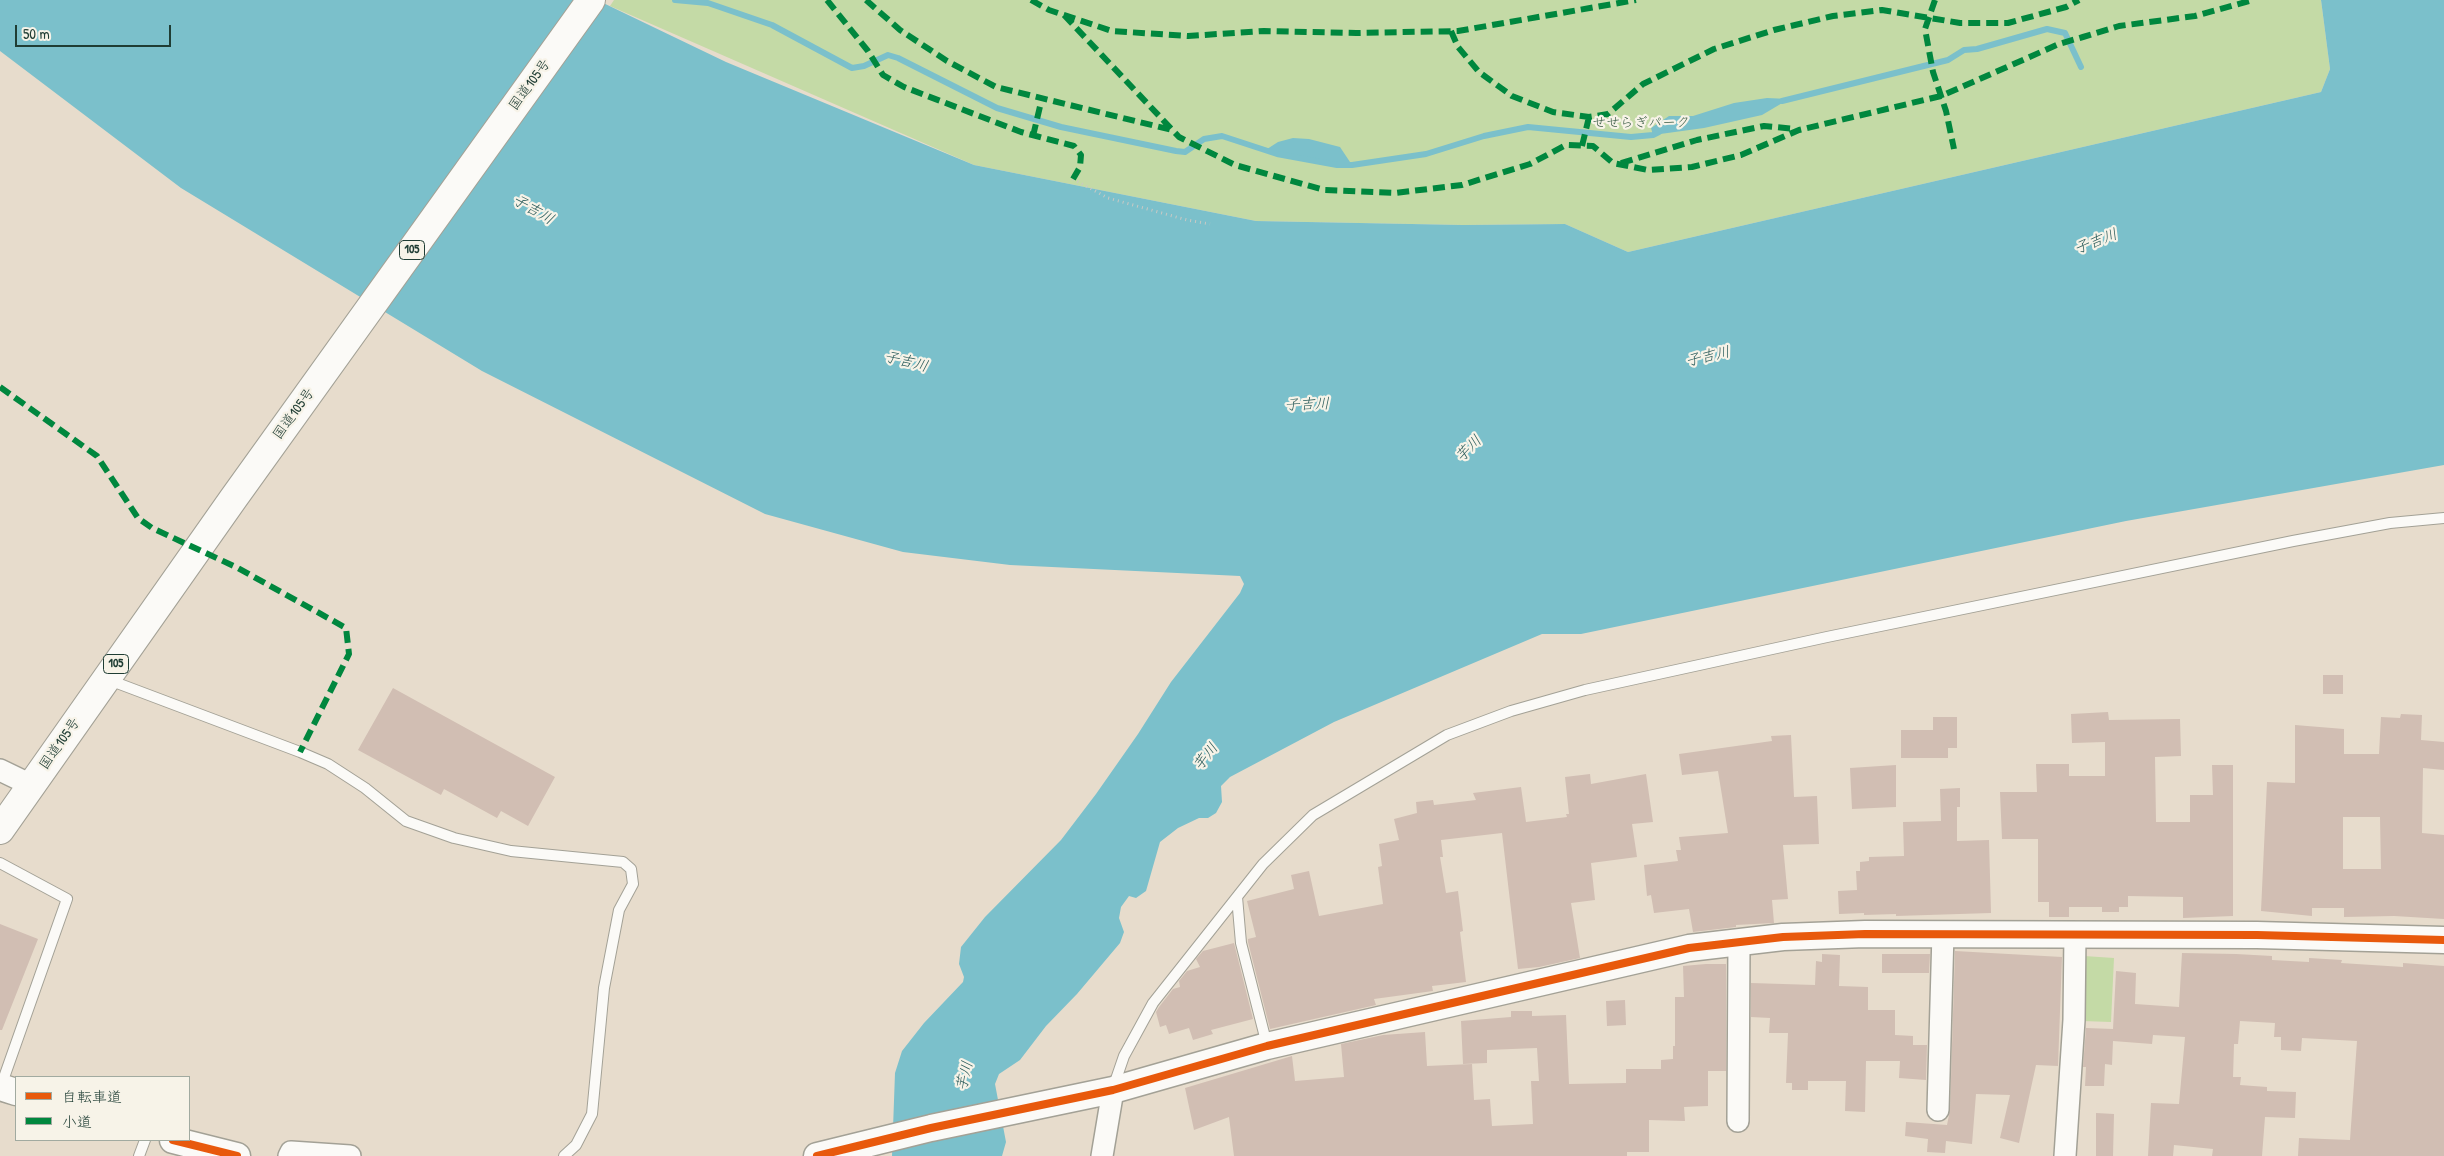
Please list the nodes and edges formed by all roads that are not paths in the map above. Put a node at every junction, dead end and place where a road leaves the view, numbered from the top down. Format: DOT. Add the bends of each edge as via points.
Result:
graph roads {
  1 [pos="591,0"];
  2 [pos="2444,518"];
  3 [pos="105,679"];
  4 [pos="0,770"];
  5 [pos="31,785"];
  6 [pos="0,830"];
  7 [pos="0,863"];
  8 [pos="1237,896"];
  9 [pos="1943,933"];
  10 [pos="2076,934"];
  11 [pos="2444,940"];
  12 [pos="1739,942"];
  13 [pos="1267,1046"];
  14 [pos="6,1089"];
  15 [pos="1112,1090"];
  16 [pos="1938,1110"];
  17 [pos="1738,1121"];
  18 [pos="145,1141"];
  19 [pos="177,1141"];
  20 [pos="140,1156"];
  21 [pos="238,1156"];
  22 [pos="289,1156"];
  23 [pos="350,1156"];
  24 [pos="564,1156"];
  25 [pos="817,1156"];
  26 [pos="1102,1156"];
  27 [pos="2065,1156"];
  1 -- 3 [label="highway, 国道105号 / 105"];
  2 -- 8 [label="lane" via="2390,523 2293,541 1827,637 1585,690 1510,711 1447,735 1313,815 1263,864"];
  3 -- 5 [label="highway, 国道105号 / 105"];
  3 -- 24 [label="lane" via="328,764 406,821 454,838 511,851 623,862 631,869 633,884 618,910 604,988 592,1114 576,1145"];
  4 -- 5 [label="street"];
  5 -- 6 [label="highway, 国道105号 / 105"];
  7 -- 14 [label="lane" via="67,899"];
  8 -- 13 [label="lane" via="1241,943"];
  8 -- 15 [label="lane" via="1153,1003 1124,1056"];
  9 -- 10 [label="street"];
  9 -- 12 [label="street" via="1783,937"];
  9 -- 16 [label="street"];
  10 -- 11 [label="street" via="2257,934"];
  10 -- 27 [label="street"];
  12 -- 13 [label="street" via="1689,948"];
  12 -- 17 [label="street"];
  13 -- 15 [label="street"];
  15 -- 25 [label="street"];
  15 -- 26 [label="street"];
  18 -- 20 [label="lane"];
  19 -- 21 [label="street"];
  22 -- 23 [label="street" via="291,1152"];
}
